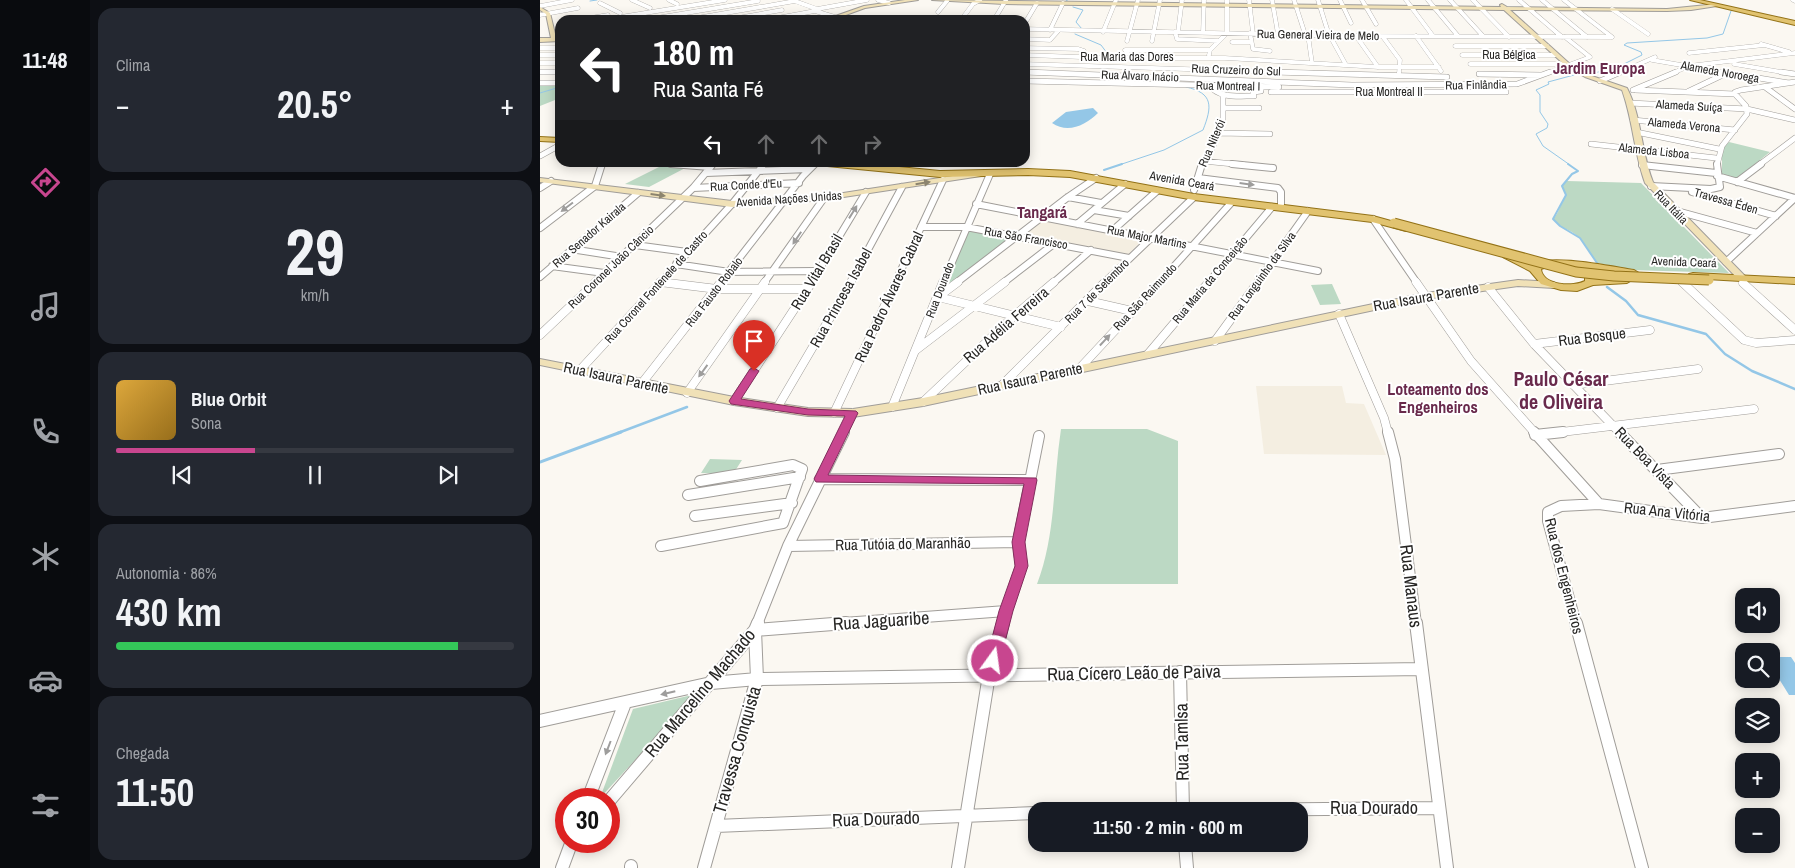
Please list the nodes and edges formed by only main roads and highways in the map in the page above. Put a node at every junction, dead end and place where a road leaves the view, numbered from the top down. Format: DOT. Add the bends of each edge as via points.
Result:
graph roads {
  1 [pos="1694,0"];
  2 [pos="1699,0"];
  3 [pos="1795,23"];
  4 [pos="540,137"];
  5 [pos="555,138"];
  6 [pos="873,167"];
  7 [pos="919,167"];
  8 [pos="985,172"];
  9 [pos="1196,192"];
  10 [pos="1276,206"];
  11 [pos="1375,220"];
  12 [pos="1553,262"];
  13 [pos="1573,265"];
  14 [pos="1535,272"];
  15 [pos="1795,280"];
  16 [pos="1591,282"];
  17 [pos="1741,282"];
  18 [pos="1795,285"];
  1 -- 3 [label="main road"];
  2 -- 3 [label="main road"];
  4 -- 5 [label="main road"];
  6 -- 8 [label="main road, Avenida Ceará" via="940,174"];
  7 -- 8 [label="main road, Avenida Ceará"];
  8 -- 9 [label="main road, Avenida Ceará" via="1047,173 1096,178 1156,191"];
  8 -- 9 [label="main road, Avenida Ceará" via="1048,169"];
  9 -- 10 [label="main road, Avenida Ceará"];
  10 -- 11 [label="main road, Avenida Ceará"];
  10 -- 12 [label="main road, Avenida Ceará" via="1382,217"];
  11 -- 14 [label="main road, Avenida Ceará" via="1514,257"];
  11 -- 17 [label="main road, bridge" via="1576,272"];
  12 -- 13 [label="main road, Avenida Ceará"];
  12 -- 14 [label="main road" via="1541,264"];
  13 -- 16 [label="main road" via="1588,273"];
  13 -- 17 [label="main road, Avenida Ceará"];
  14 -- 16 [label="main road, Avenida Ceará" via="1554,285 1578,288"];
  15 -- 17 [label="main road, Avenida Ceará"];
  16 -- 17 [label="main road"];
  17 -- 18 [label="main road, Avenida Ceará"];
}
